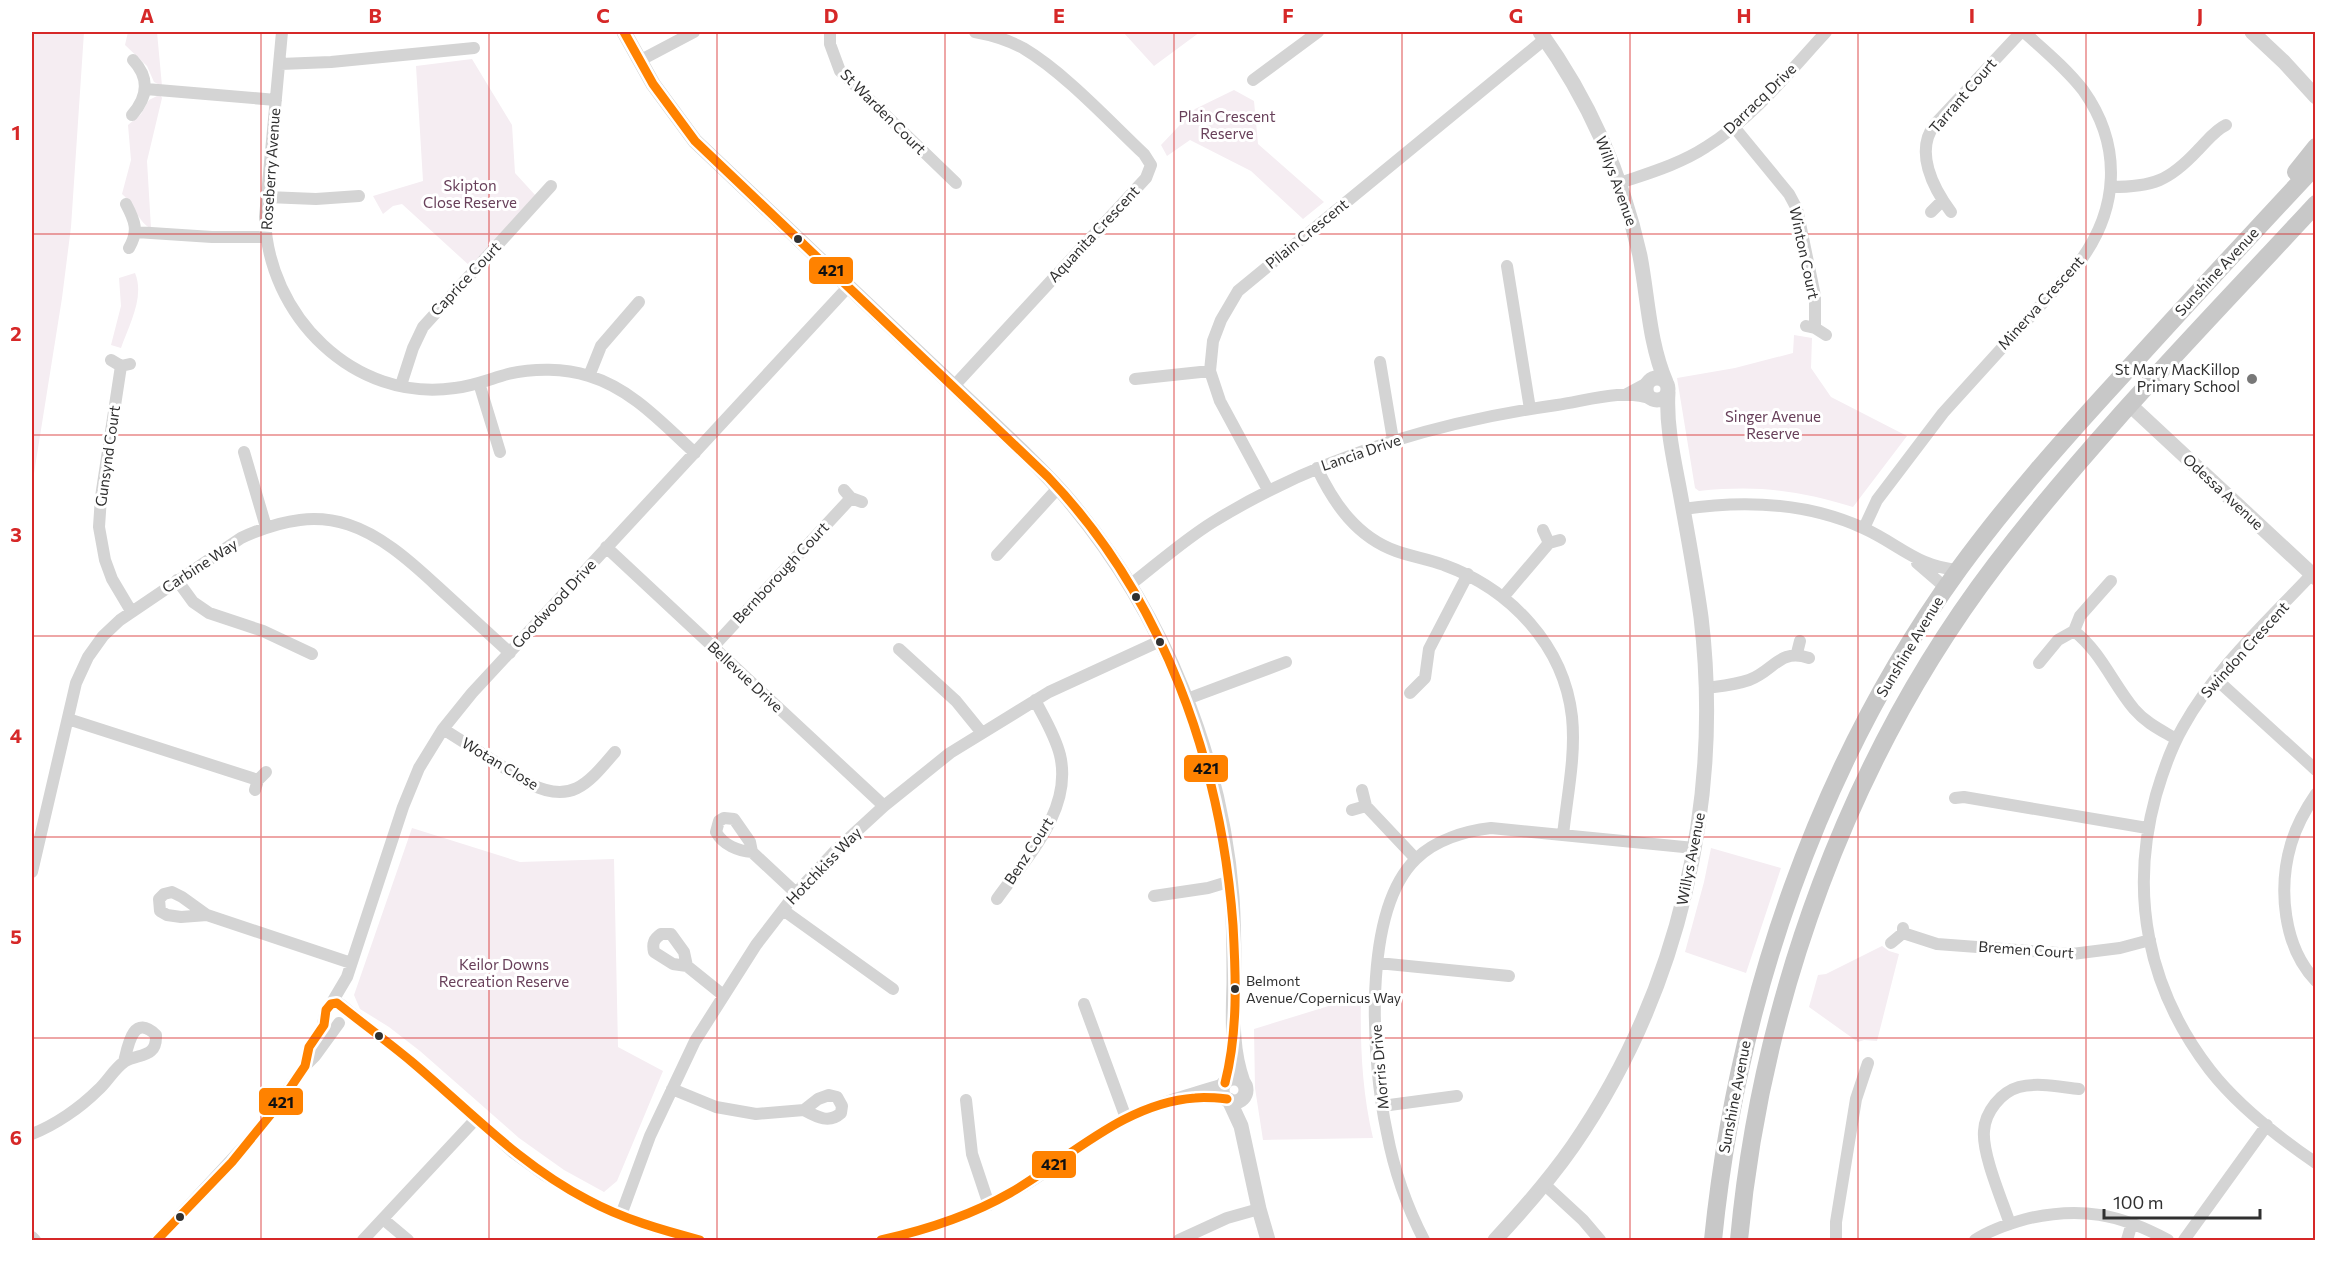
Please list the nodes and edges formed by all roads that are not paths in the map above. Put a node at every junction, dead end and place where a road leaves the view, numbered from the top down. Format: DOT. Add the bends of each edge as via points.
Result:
graph roads {
  1 [pos="282,32"];
  2 [pos="624,32"];
  3 [pos="694,32"];
  4 [pos="830,32"];
  5 [pos="975,32"];
  6 [pos="1318,32"];
  7 [pos="1826,32"];
  8 [pos="2022,32"];
  9 [pos="2252,32"];
  10 [pos="1543,35"];
  11 [pos="474,48"];
  12 [pos="133,60"];
  13 [pos="639,61"];
  14 [pos="2284,62"];
  15 [pos="280,64"];
  16 [pos="1253,80"];
  17 [pos="2316,84"];
  18 [pos="146,89"];
  19 [pos="2316,97"];
  20 [pos="276,100"];
  21 [pos="132,115"];
  22 [pos="2218,125"];
  23 [pos="1734,127"];
  24 [pos="2316,147"];
  25 [pos="2316,165"];
  26 [pos="956,183"];
  27 [pos="1620,183"];
  28 [pos="551,186"];
  29 [pos="2111,187"];
  30 [pos="359,196"];
  31 [pos="267,197"];
  32 [pos="1942,201"];
  33 [pos="126,204"];
  34 [pos="2316,204"];
  35 [pos="1931,212"];
  36 [pos="1951,212"];
  37 [pos="2262,223"];
  38 [pos="136,232"];
  39 [pos="265,237"];
  40 [pos="129,248"];
  41 [pos="1508,266"];
  42 [pos="849,286"];
  43 [pos="639,302"];
  44 [pos="1826,335"];
  45 [pos="1380,362"];
  46 [pos="121,363"];
  47 [pos="1210,371"];
  48 [pos="589,376"];
  49 [pos="1135,379"];
  50 [pos="479,383"];
  51 [pos="1658,384"];
  52 [pos="401,385"];
  53 [pos="954,386"];
  54 [pos="2111,387"];
  55 [pos="1624,395"];
  56 [pos="1653,399"];
  57 [pos="2130,405"];
  58 [pos="1530,409"];
  59 [pos="1668,429"];
  60 [pos="1393,440"];
  61 [pos="244,452"];
  62 [pos="695,453"];
  63 [pos="500,454"];
  64 [pos="1317,468"];
  65 [pos="1058,488"];
  66 [pos="1268,490"];
  67 [pos="852,497"];
  68 [pos="1683,509"];
  69 [pos="2036,512"];
  70 [pos="266,527"];
  71 [pos="1863,528"];
  72 [pos="1543,530"];
  73 [pos="606,547"];
  74 [pos="997,555"];
  75 [pos="1910,556"];
  76 [pos="1959,570"];
  77 [pos="1468,574"];
  78 [pos="2314,576"];
  79 [pos="177,580"];
  80 [pos="2111,581"];
  81 [pos="1130,585"];
  82 [pos="1946,588"];
  83 [pos="1504,596"];
  84 [pos="131,611"];
  85 [pos="2074,631"];
  86 [pos="1160,640"];
  87 [pos="712,648"];
  88 [pos="899,649"];
  89 [pos="510,653"];
  90 [pos="313,654"];
  91 [pos="1809,658"];
  92 [pos="1286,662"];
  93 [pos="2037,665"];
  94 [pos="2216,679"];
  95 [pos="1706,688"];
  96 [pos="1410,693"];
  97 [pos="1187,699"];
  98 [pos="1035,700"];
  99 [pos="68,719"];
  100 [pos="443,729"];
  101 [pos="982,733"];
  102 [pos="2176,739"];
  103 [pos="615,752"];
  104 [pos="2316,770"];
  105 [pos="260,781"];
  106 [pos="1362,790"];
  107 [pos="1961,794"];
  108 [pos="2316,794"];
  109 [pos="884,806"];
  110 [pos="1366,806"];
  111 [pos="1352,810"];
  112 [pos="2147,828"];
  113 [pos="1563,835"];
  114 [pos="1694,848"];
  115 [pos="752,852"];
  116 [pos="1416,859"];
  117 [pos="32,872"];
  118 [pos="1231,881"];
  119 [pos="796,893"];
  120 [pos="1154,896"];
  121 [pos="997,899"];
  122 [pos="783,909"];
  123 [pos="207,915"];
  124 [pos="2150,940"];
  125 [pos="1891,943"];
  126 [pos="351,963"];
  127 [pos="1378,963"];
  128 [pos="687,966"];
  129 [pos="347,976"];
  130 [pos="1509,976"];
  131 [pos="2316,981"];
  132 [pos="894,989"];
  133 [pos="723,995"];
  134 [pos="331,1004"];
  135 [pos="1084,1004"];
  136 [pos="345,1009"];
  137 [pos="326,1017"];
  138 [pos="339,1023"];
  139 [pos="375,1034"];
  140 [pos="1233,1044"];
  141 [pos="124,1062"];
  142 [pos="1868,1063"];
  143 [pos="304,1066"];
  144 [pos="1244,1088"];
  145 [pos="672,1089"];
  146 [pos="2079,1089"];
  147 [pos="1226,1092"];
  148 [pos="1457,1096"];
  149 [pos="966,1100"];
  150 [pos="1382,1106"];
  151 [pos="804,1110"];
  152 [pos="1126,1118"];
  153 [pos="476,1119"];
  154 [pos="2267,1125"];
  155 [pos="1241,1126"];
  156 [pos="32,1134"];
  157 [pos="2316,1163"];
  158 [pos="1544,1184"];
  159 [pos="989,1205"];
  160 [pos="1259,1209"];
  161 [pos="621,1215"];
  162 [pos="383,1219"];
  163 [pos="2132,1223"];
  164 [pos="2010,1224"];
  165 [pos="32,1237"];
  166 [pos="35,1240"];
  167 [pos="157,1240"];
  168 [pos="363,1240"];
  169 [pos="408,1240"];
  170 [pos="700,1240"];
  171 [pos="881,1240"];
  172 [pos="1179,1240"];
  173 [pos="1268,1240"];
  174 [pos="1424,1240"];
  175 [pos="1495,1240"];
  176 [pos="1600,1240"];
  177 [pos="1713,1240"];
  178 [pos="1740,1240"];
  179 [pos="1836,1240"];
  180 [pos="1975,1240"];
  181 [pos="2127,1240"];
  182 [pos="2169,1240"];
  183 [pos="2184,1240"];
  1 -- 15 [label="street, Roseberry Avenue"];
  2 -- 13 [label="street"];
  3 -- 13 [label="street"];
  4 -- 26 [label="street, St Warden Court" via="840,71"];
  5 -- 53 [label="street, Aquanita Crescent" via="1022,47 1048,65 1144,154 1151,165 1146,178"];
  6 -- 16 [label="street"];
  7 -- 23 [label="street, Darracq Drive"];
  8 -- 29 [label="street, Minerva Crescent" via="2070,75 2093,104 2110,154"];
  8 -- 32 [label="street, Tarrant Court" via="1927,135 1925,156"];
  9 -- 14 [label="street"];
  10 -- 27 [label="street, Willys Avenue" via="1584,102"];
  10 -- 47 [label="street, Pilain Crescent" via="1238,291 1221,320"];
  11 -- 15 [label="street"];
  12 -- 18 [label="street" via="141,70"];
  13 -- 42 [label="street" via="695,141"];
  14 -- 17 [label="street"];
  14 -- 19 [label="street"];
  15 -- 20 [label="street, Roseberry Avenue"];
  18 -- 20 [label="street"];
  18 -- 21 [label="street"];
  20 -- 31 [label="street, Roseberry Avenue"];
  22 -- 29 [label="street" via="2192,157 2169,177 2150,185"];
  23 -- 27 [label="street, Darracq Drive" via="1668,166"];
  23 -- 44 [label="street, Winton Court" via="1797,209 1815,296 1810,327"];
  24 -- 37 [label="main road"];
  25 -- 37 [label="main road, Sunshine Avenue"];
  27 -- 51 [label="street, Willys Avenue" via="1640,258"];
  28 -- 52 [label="street, Caprice Court" via="428,321 417,338"];
  29 -- 71 [label="street, Minerva Crescent" via="2104,217 2086,253 1943,413 1877,500"];
  30 -- 31 [label="street"];
  31 -- 39 [label="street, Roseberry Avenue"];
  32 -- 35 [label="street"];
  32 -- 36 [label="street, Tarrant Court"];
  33 -- 38 [label="street"];
  34 -- 57 [label="main road, Sunshine Avenue"];
  37 -- 54 [label="main road, Sunshine Avenue"];
  38 -- 39 [label="street"];
  38 -- 40 [label="street"];
  39 -- 52 [label="street, Roseberry Avenue" via="277,279 311,334 349,366"];
  41 -- 58 [label="street"];
  42 -- 53 [label="street"];
  42 -- 62 [label="street, Goodwood Drive"];
  43 -- 48 [label="street" via="601,346"];
  45 -- 60 [label="street"];
  46 -- 84 [label="street, Gunsynd Court" via="99,527 109,569"];
  47 -- 49 [label="street"];
  47 -- 66 [label="street, Pilain Crescent" via="1220,401"];
  48 -- 50 [label="street, Roseberry Avenue" via="528,370"];
  48 -- 62 [label="street, Roseberry Avenue" via="629,395"];
  50 -- 52 [label="street, Roseberry Avenue" via="446,389"];
  50 -- 63 [label="street"];
  51 -- 55 [label="street, Lancia Drive"];
  51 -- 56 [label="street, Willys Avenue" via="1647,391"];
  51 -- 59 [label="street, Willys Avenue"];
  53 -- 65 [label="street"];
  54 -- 57 [label="main road"];
  54 -- 76 [label="main road, Sunshine Avenue" via="2023,486"];
  55 -- 56 [label="street, Lancia Drive"];
  55 -- 58 [label="street, Lancia Drive"];
  56 -- 59 [label="street, Willys Avenue"];
  57 -- 69 [label="main road, Sunshine Avenue"];
  57 -- 78 [label="street, Odessa Avenue"];
  58 -- 60 [label="street, Lancia Drive"];
  59 -- 68 [label="street, Willys Avenue"];
  60 -- 64 [label="street, Lancia Drive"];
  61 -- 70 [label="street"];
  62 -- 73 [label="street, Goodwood Drive"];
  64 -- 66 [label="street, Lancia Drive"];
  64 -- 77 [label="street" via="1338,507 1376,542"];
  65 -- 74 [label="street"];
  65 -- 81 [label="street"];
  66 -- 81 [label="street, Lancia Drive" via="1211,523"];
  67 -- 87 [label="street, Bernborough Court"];
  68 -- 71 [label="street" via="1730,503 1767,504 1811,511"];
  68 -- 95 [label="street, Willys Avenue" via="1701,616"];
  69 -- 82 [label="main road" via="1968,587"];
  69 -- 178 [label="main road, Sunshine Avenue" via="1993,567 1912,691 1841,833 1810,914 1779,1015 1755,1123"];
  70 -- 79 [label="street, Carbine Way" via="241,538"];
  70 -- 89 [label="street, Carbine Way" via="313,519 344,523 375,535 406,556"];
  71 -- 75 [label="street"];
  72 -- 83 [label="street" via="1554,542"];
  73 -- 87 [label="street, Bellevue Drive"];
  73 -- 89 [label="street, Goodwood Drive"];
  75 -- 76 [label="street" via="1935,567"];
  75 -- 82 [label="street"];
  76 -- 82 [label="main road, Sunshine Avenue"];
  77 -- 83 [label="street"];
  77 -- 96 [label="street" via="1429,649 1429,680"];
  78 -- 94 [label="street, Swindon Crescent"];
  79 -- 84 [label="street, Carbine Way"];
  79 -- 90 [label="street" via="193,602 208,613 264,631"];
  80 -- 85 [label="street" via="2080,616"];
  81 -- 86 [label="street"];
  82 -- 177 [label="main road, Sunshine Avenue" via="1851,752 1779,926 1739,1073"];
  83 -- 113 [label="street" via="1536,630 1568,696 1572,750"];
  84 -- 99 [label="street, Carbine Way" via="111,627 88,657 76,683"];
  85 -- 93 [label="street" via="2058,640"];
  85 -- 102 [label="street" via="2096,653 2134,709"];
  86 -- 97 [label="street"];
  86 -- 98 [label="street, Hotchkiss Way"];
  87 -- 109 [label="street, Bellevue Drive"];
  88 -- 101 [label="street" via="956,701"];
  89 -- 100 [label="street, Goodwood Drive"];
  91 -- 95 [label="street" via="1798,647 1752,679"];
  92 -- 97 [label="street"];
  94 -- 102 [label="street, Swindon Crescent"];
  94 -- 104 [label="street"];
  95 -- 114 [label="street, Willys Avenue" via="1705,768"];
  97 -- 118 [label="street" via="1213,784"];
  98 -- 101 [label="street, Hotchkiss Way"];
  98 -- 121 [label="street, Benz Court" via="1060,756 1057,808 1043,835"];
  99 -- 105 [label="street"];
  99 -- 117 [label="street, Carbine Way"];
  100 -- 103 [label="street, Wotan Close" via="530,784 556,794 571,792 588,782"];
  100 -- 126 [label="street, Goodwood Drive" via="411,786"];
  101 -- 109 [label="street, Hotchkiss Way" via="950,753"];
  102 -- 112 [label="street, Swindon Crescent"];
  106 -- 110 [label="street"];
  107 -- 112 [label="street"];
  108 -- 131 [label="street" via="2291,843 2284,879 2292,939"];
  109 -- 119 [label="street, Hotchkiss Way"];
  110 -- 111 [label="street"];
  110 -- 116 [label="street"];
  112 -- 124 [label="street, Swindon Crescent" via="2143,907"];
  113 -- 114 [label="street, Morris Drive"];
  113 -- 116 [label="street, Morris Drive" via="1475,830 1443,842"];
  114 -- 158 [label="street, Willys Avenue" via="1674,934 1637,1030 1592,1116"];
  115 -- 119 [label="street"];
  116 -- 127 [label="street, Morris Drive" via="1386,912"];
  118 -- 120 [label="street"];
  118 -- 140 [label="street"];
  119 -- 122 [label="street, Hotchkiss Way"];
  122 -- 132 [label="street"];
  122 -- 133 [label="street, Hotchkiss Way"];
  123 -- 126 [label="street"];
  124 -- 125 [label="street, Bremen Court" via="2072,954 1936,944 1903,930"];
  124 -- 154 [label="street, Swindon Crescent" via="2172,1006 2197,1052 2226,1089"];
  126 -- 129 [label="street, Goodwood Drive"];
  127 -- 130 [label="street"];
  127 -- 150 [label="street, Morris Drive" via="1376,1054"];
  128 -- 133 [label="street"];
  129 -- 134 [label="street, Goodwood Drive"];
  129 -- 136 [label="street, Goodwood Drive"];
  133 -- 145 [label="street, Hotchkiss Way"];
  134 -- 136 [label="street" via="340,1004"];
  134 -- 137 [label="street"];
  135 -- 152 [label="street"];
  136 -- 138 [label="street" via="346,1017"];
  136 -- 139 [label="street"];
  137 -- 138 [label="street"];
  137 -- 143 [label="street" via="309,1047"];
  138 -- 139 [label="street"];
  138 -- 143 [label="street"];
  139 -- 153 [label="street"];
  140 -- 144 [label="street"];
  140 -- 147 [label="street"];
  141 -- 156 [label="street" via="75,1110"];
  142 -- 179 [label="street" via="1856,1099"];
  143 -- 167 [label="street" via="258,1131"];
  144 -- 147 [label="street" via="1240,1100"];
  144 -- 147 [label="street" via="1231,1078"];
  144 -- 155 [label="street"];
  145 -- 151 [label="street" via="716,1107 756,1114"];
  145 -- 161 [label="street, Hotchkiss Way"];
  146 -- 164 [label="street" via="2021,1087 2007,1092 1988,1115 1985,1144"];
  147 -- 152 [label="street" via="1187,1097"];
  147 -- 155 [label="street"];
  148 -- 150 [label="street"];
  149 -- 159 [label="street" via="972,1154"];
  150 -- 174 [label="street, Morris Drive" via="1406,1200"];
  152 -- 159 [label="street"];
  153 -- 161 [label="street" via="543,1174"];
  153 -- 162 [label="street"];
  154 -- 157 [label="street, Swindon Crescent"];
  154 -- 183 [label="street"];
  155 -- 160 [label="street"];
  158 -- 175 [label="street, Willys Avenue"];
  158 -- 176 [label="street"];
  159 -- 171 [label="street" via="935,1226"];
  160 -- 172 [label="street" via="1227,1218"];
  160 -- 173 [label="street"];
  161 -- 170 [label="street"];
  162 -- 168 [label="street"];
  162 -- 169 [label="street"];
  163 -- 164 [label="street" via="2077,1212 2043,1215"];
  163 -- 181 [label="street"];
  163 -- 182 [label="street"];
  164 -- 180 [label="street"];
  165 -- 166 [label="street"];
}
